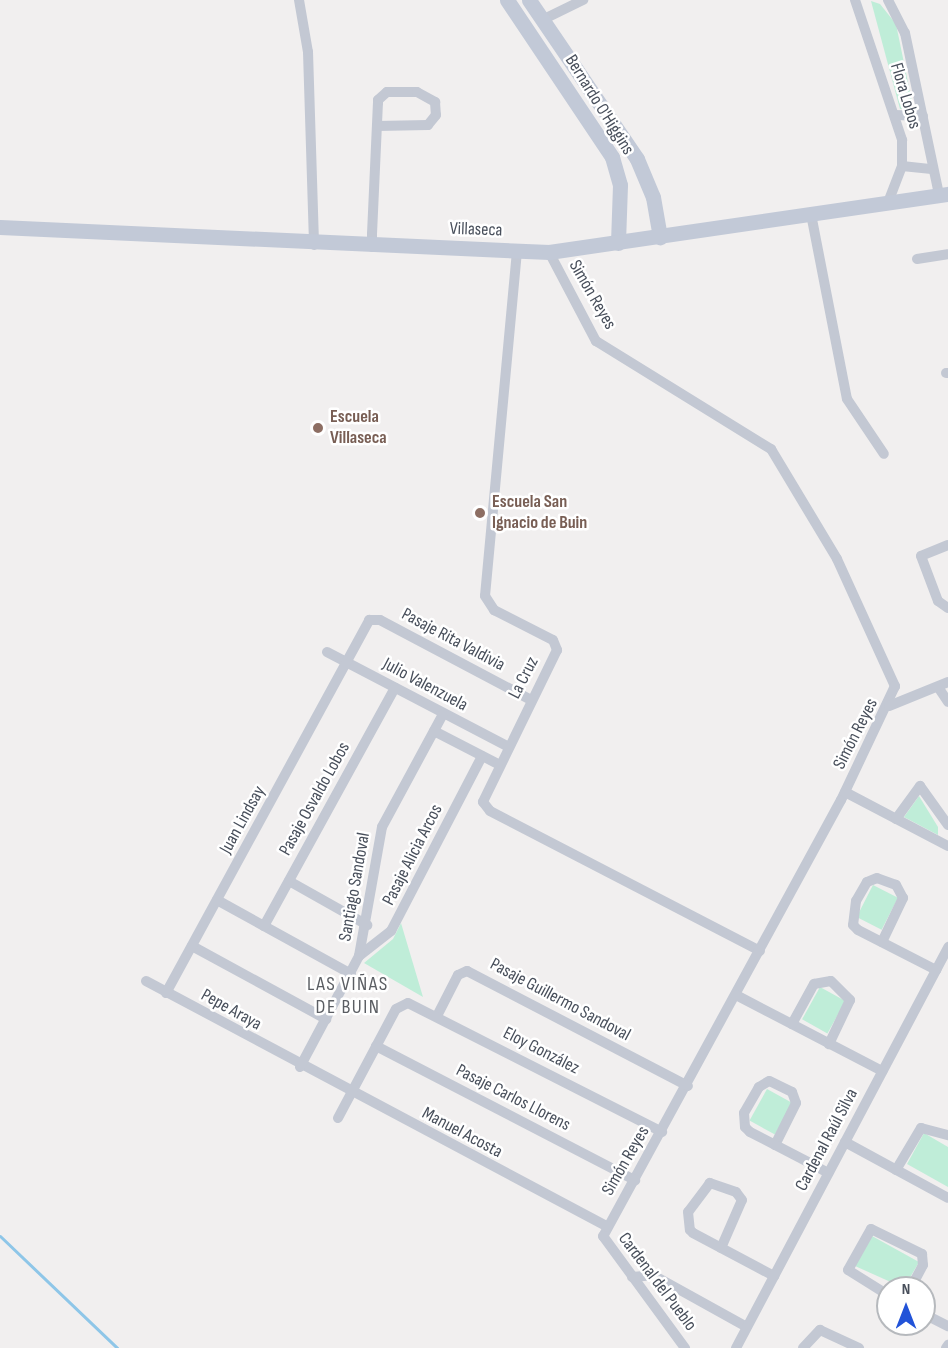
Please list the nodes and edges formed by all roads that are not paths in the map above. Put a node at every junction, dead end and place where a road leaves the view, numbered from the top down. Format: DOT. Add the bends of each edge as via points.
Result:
graph roads {
  1 [pos="299,0"];
  2 [pos="529,0"];
  3 [pos="583,0"];
  4 [pos="855,0"];
  5 [pos="888,0"];
  6 [pos="514,2"];
  7 [pos="542,20"];
  8 [pos="895,115"];
  9 [pos="923,116"];
  10 [pos="377,126"];
  11 [pos="902,166"];
  12 [pos="932,169"];
  13 [pos="943,194"];
  14 [pos="888,203"];
  15 [pos="811,214"];
  16 [pos="0,227"];
  17 [pos="660,237"];
  18 [pos="618,243"];
  19 [pos="314,244"];
  20 [pos="372,247"];
  21 [pos="517,251"];
  22 [pos="549,252"];
  23 [pos="948,254"];
  24 [pos="917,259"];
  25 [pos="884,454"];
  26 [pos="948,545"];
  27 [pos="948,608"];
  28 [pos="327,652"];
  29 [pos="348,663"];
  30 [pos="943,685"];
  31 [pos="395,688"];
  32 [pos="531,700"];
  33 [pos="948,702"];
  34 [pos="890,706"];
  35 [pos="443,714"];
  36 [pos="434,731"];
  37 [pos="507,746"];
  38 [pos="482,756"];
  39 [pos="498,764"];
  40 [pos="845,792"];
  41 [pos="896,819"];
  42 [pos="948,825"];
  43 [pos="948,845"];
  44 [pos="289,881"];
  45 [pos="217,900"];
  46 [pos="368,924"];
  47 [pos="264,926"];
  48 [pos="882,942"];
  49 [pos="192,946"];
  50 [pos="948,947"];
  51 [pos="760,951"];
  52 [pos="359,956"];
  53 [pos="936,970"];
  54 [pos="351,974"];
  55 [pos="146,981"];
  56 [pos="166,993"];
  57 [pos="736,995"];
  58 [pos="436,1016"];
  59 [pos="326,1018"];
  60 [pos="792,1024"];
  61 [pos="829,1044"];
  62 [pos="376,1046"];
  63 [pos="300,1067"];
  64 [pos="882,1071"];
  65 [pos="688,1086"];
  66 [pos="351,1094"];
  67 [pos="338,1118"];
  68 [pos="662,1132"];
  69 [pos="948,1135"];
  70 [pos="845,1142"];
  71 [pos="775,1145"];
  72 [pos="896,1170"];
  73 [pos="828,1173"];
  74 [pos="635,1180"];
  75 [pos="948,1198"];
  76 [pos="605,1232"];
  77 [pos="721,1248"];
  78 [pos="774,1276"];
  79 [pos="917,1276"];
  80 [pos="632,1277"];
  81 [pos="876,1288"];
  82 [pos="747,1328"];
  83 [pos="685,1348"];
  84 [pos="736,1348"];
  85 [pos="803,1348"];
  86 [pos="859,1348"];
  1 -- 19 [label="street" via="308,52"];
  2 -- 7 [label="main road, Bernardo O'Higgins"];
  3 -- 7 [label="street"];
  4 -- 8 [label="street, Flora Lobos"];
  5 -- 9 [label="street, Flora Lobos" via="905,33"];
  6 -- 18 [label="main road, Bernardo O'Higgins" via="612,157 620,185"];
  7 -- 17 [label="main road, Bernardo O'Higgins" via="637,159 653,197"];
  8 -- 9 [label="street"];
  8 -- 11 [label="street, Flora Lobos"];
  9 -- 12 [label="street, Flora Lobos"];
  10 -- 10 [label="street" via="378,100 387,92 426,94 436,106 435,118 425,126"];
  10 -- 20 [label="street"];
  11 -- 12 [label="street"];
  11 -- 14 [label="street, Flora Lobos"];
  12 -- 13 [label="street, Flora Lobos"];
  13 -- 14 [label="main road, Villaseca"];
  14 -- 15 [label="main road, Villaseca"];
  15 -- 17 [label="main road, Villaseca"];
  15 -- 25 [label="street" via="846,394"];
  16 -- 19 [label="main road, Villaseca"];
  17 -- 18 [label="main road, Villaseca"];
  18 -- 22 [label="main road, Villaseca"];
  19 -- 20 [label="main road, Villaseca"];
  20 -- 21 [label="main road, Villaseca"];
  21 -- 22 [label="main road, Villaseca"];
  21 -- 32 [label="street, La Cruz" via="485,597 494,610 555,643 555,654"];
  22 -- 34 [label="street, Simón Reyes" via="596,340 771,449 856,597 894,682"];
  23 -- 24 [label="street"];
  26 -- 27 [label="street" via="926,551 921,560 938,601"];
  28 -- 29 [label="street, Julio Valenzuela"];
  29 -- 31 [label="street, Julio Valenzuela"];
  29 -- 32 [label="street, Pasaje Rita Valdivia" via="365,624 378,619"];
  29 -- 45 [label="street, Juan Lindsay"];
  30 -- 33 [label="street"];
  30 -- 34 [label="street"];
  31 -- 35 [label="street, Julio Valenzuela"];
  31 -- 44 [label="street, Pasaje Osvaldo Lobos"];
  32 -- 37 [label="street, La Cruz"];
  34 -- 40 [label="street, Simón Reyes"];
  35 -- 36 [label="street, Santiago Sandoval"];
  35 -- 37 [label="street, Julio Valenzuela"];
  36 -- 38 [label="street, Julio Valenzuela"];
  36 -- 46 [label="street, Santiago Sandoval" via="379,835"];
  37 -- 39 [label="street, La Cruz"];
  38 -- 39 [label="street, Julio Valenzuela"];
  38 -- 52 [label="street, Pasaje Alicia Arcos" via="392,931"];
  39 -- 51 [label="street, La Cruz" via="483,795 490,811"];
  40 -- 41 [label="street"];
  40 -- 51 [label="street, Simón Reyes"];
  41 -- 42 [label="street" via="920,786"];
  41 -- 43 [label="street"];
  44 -- 46 [label="street"];
  44 -- 47 [label="street, Pasaje Osvaldo Lobos"];
  45 -- 47 [label="street"];
  45 -- 49 [label="street, Juan Lindsay"];
  46 -- 52 [label="street, Santiago Sandoval"];
  47 -- 54 [label="street"];
  48 -- 48 [label="street" via="855,927 850,918 865,885 877,878 896,885 903,898"];
  48 -- 53 [label="street"];
  49 -- 56 [label="street, Juan Lindsay"];
  49 -- 59 [label="street"];
  50 -- 53 [label="street, Cardenal Raúl Silva"];
  51 -- 57 [label="street, Simón Reyes"];
  52 -- 54 [label="street, Santiago Sandoval"];
  53 -- 64 [label="street, Cardenal Raúl Silva"];
  54 -- 59 [label="street, Santiago Sandoval"];
  55 -- 56 [label="street, Pepe Araya"];
  56 -- 63 [label="street, Pepe Araya"];
  57 -- 60 [label="street"];
  57 -- 65 [label="street, Simón Reyes"];
  58 -- 62 [label="street, Eloy González" via="404,1003"];
  58 -- 65 [label="street, Pasaje Guillermo Sandoval" via="458,975 467,970"];
  58 -- 68 [label="street, Eloy González"];
  59 -- 63 [label="street, Santiago Sandoval"];
  60 -- 61 [label="street"];
  60 -- 61 [label="street" via="814,984 831,981 850,1000"];
  61 -- 64 [label="street"];
  62 -- 66 [label="street"];
  62 -- 74 [label="street, Pasaje Carlos Llorens"];
  63 -- 66 [label="street, Manuel Acosta"];
  64 -- 70 [label="street, Cardenal Raúl Silva"];
  65 -- 68 [label="street, Simón Reyes"];
  66 -- 67 [label="street"];
  66 -- 76 [label="street, Manuel Acosta"];
  68 -- 74 [label="street, Simón Reyes"];
  69 -- 72 [label="street" via="921,1128"];
  70 -- 72 [label="street"];
  70 -- 73 [label="street, Cardenal Raúl Silva"];
  71 -- 71 [label="street" via="747,1130 742,1121 759,1088 769,1081 792,1092 796,1103"];
  71 -- 73 [label="street"];
  72 -- 75 [label="street"];
  73 -- 78 [label="street, Cardenal Raúl Silva"];
  74 -- 76 [label="street, Simón Reyes"];
  76 -- 80 [label="street, Cardenal del Pueblo"];
  77 -- 77 [label="street" via="693,1233 686,1220 701,1190 714,1182 736,1192 743,1204"];
  77 -- 78 [label="street"];
  78 -- 82 [label="street, Cardenal Raúl Silva"];
  79 -- 81 [label="street" via="923,1265 922,1254 871,1229 848,1270"];
  80 -- 82 [label="street" via="653,1275"];
  80 -- 83 [label="street, Cardenal del Pueblo"];
  82 -- 84 [label="street, Cardenal Raúl Silva"];
  85 -- 86 [label="street" via="811,1334 824,1330"];
}
